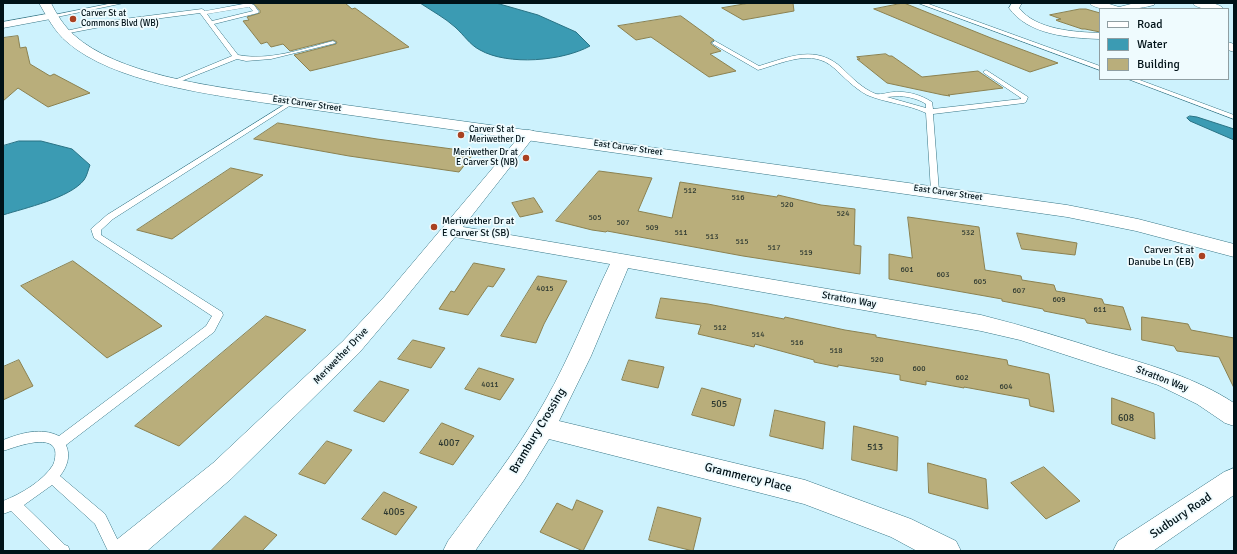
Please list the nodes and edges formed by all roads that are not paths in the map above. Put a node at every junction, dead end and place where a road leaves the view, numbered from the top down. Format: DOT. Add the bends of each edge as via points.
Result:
graph roads {
  1 [pos="122,3"];
  2 [pos="921,3"];
  3 [pos="1017,3"];
  4 [pos="1150,3"];
  5 [pos="1198,3"];
  6 [pos="1103,4"];
  7 [pos="1222,6"];
  8 [pos="1113,8"];
  9 [pos="1127,8"];
  10 [pos="49,9"];
  11 [pos="203,13"];
  12 [pos="210,23"];
  13 [pos="3,25"];
  14 [pos="64,32"];
  15 [pos="1099,36"];
  16 [pos="333,43"];
  17 [pos="715,43"];
  18 [pos="236,57"];
  19 [pos="1099,68"];
  20 [pos="986,72"];
  21 [pos="1134,80"];
  22 [pos="174,82"];
  23 [pos="292,102"];
  24 [pos="929,112"];
  25 [pos="1234,117"];
  26 [pos="529,134"];
  27 [pos="935,191"];
  28 [pos="449,230"];
  29 [pos="1234,251"];
  30 [pos="622,260"];
  31 [pos="1234,416"];
  32 [pos="543,427"];
  33 [pos="59,443"];
  34 [pos="3,446"];
  35 [pos="52,476"];
  36 [pos="1234,480"];
  37 [pos="8,506"];
  38 [pos="63,551"];
  39 [pos="116,551"];
  40 [pos="125,551"];
  41 [pos="458,551"];
  42 [pos="946,551"];
  43 [pos="1128,551"];
  1 -- 10 [label="lane"];
  2 -- 19 [label="lane"];
  3 -- 15 [label="street" via="1014,8 1016,12 1034,24 1068,33"];
  4 -- 9 [label="street"];
  5 -- 7 [label="street"];
  6 -- 8 [label="street"];
  10 -- 13 [label="street"];
  10 -- 14 [label="street, East Carver Street" via="54,21"];
  11 -- 12 [label="lane"];
  11 -- 12 [label="lane" via="249,5 256,12 248,16"];
  11 -- 14 [label="lane" via="202,11 116,22"];
  12 -- 18 [label="lane"];
  14 -- 22 [label="street, East Carver Street" via="75,43 104,58 124,67"];
  16 -- 18 [label="lane" via="262,58"];
  17 -- 24 [label="lane" via="758,68 787,59 815,55 826,58 843,75 866,91 918,105"];
  18 -- 22 [label="lane"];
  20 -- 24 [label="lane" via="1025,97 1024,101"];
  21 -- 25 [label="lane"];
  22 -- 23 [label="street, East Carver Street"];
  23 -- 26 [label="street, East Carver Street"];
  23 -- 33 [label="lane" via="110,217 96,229 97,236 218,315 210,329"];
  24 -- 27 [label="lane"];
  26 -- 27 [label="street, East Carver Street"];
  26 -- 28 [label="street, Meriwether Drive"];
  27 -- 29 [label="street, East Carver Street" via="1101,217"];
  28 -- 30 [label="street, Stratton Way"];
  28 -- 40 [label="street, Meriwether Drive" via="391,302 346,352 222,471"];
  30 -- 31 [label="street, Stratton Way" via="981,323 1024,333 1166,379 1206,397"];
  30 -- 32 [label="street, Brambury Crossing" via="565,387"];
  32 -- 41 [label="street, Brambury Crossing"];
  32 -- 42 [label="street, Grammercy Place" via="805,492 901,528"];
  33 -- 34 [label="lane" via="52,438 40,436"];
  33 -- 35 [label="lane" via="63,452 60,464"];
  35 -- 37 [label="lane" via="28,496"];
  35 -- 39 [label="lane" via="100,519"];
  36 -- 43 [label="street, Sudbury Road"];
  37 -- 38 [label="lane"];
}
